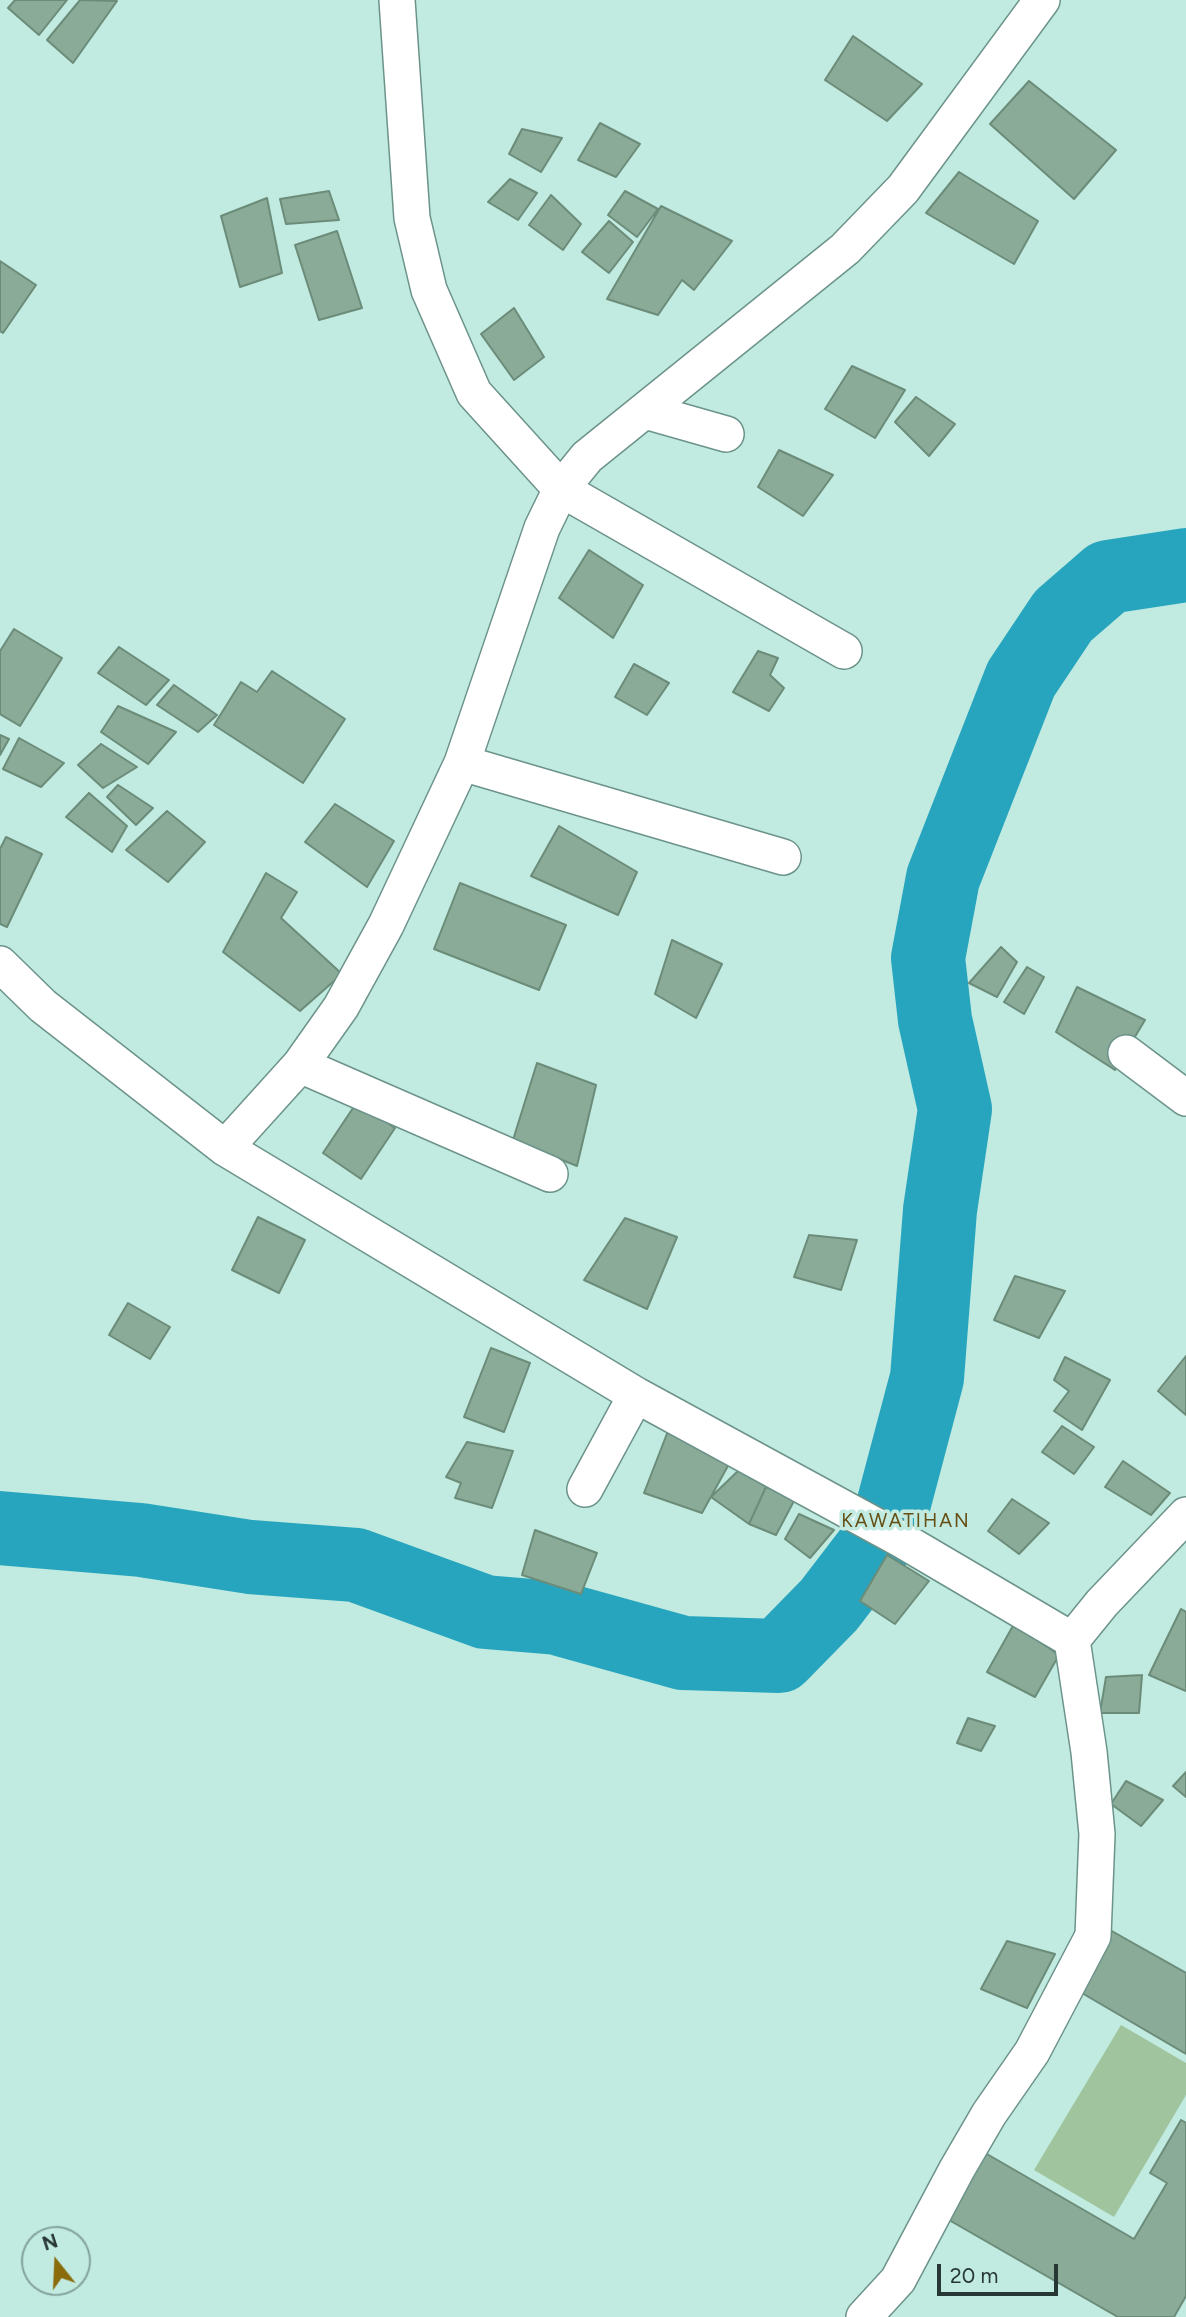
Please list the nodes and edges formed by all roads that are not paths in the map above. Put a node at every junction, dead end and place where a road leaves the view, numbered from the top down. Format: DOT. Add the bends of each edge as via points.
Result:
graph roads {
  1 [pos="1042,0"];
  2 [pos="392,3"];
  3 [pos="645,411"];
  4 [pos="726,434"];
  5 [pos="561,489"];
  6 [pos="844,651"];
  7 [pos="462,763"];
  8 [pos="783,857"];
  9 [pos="0,964"];
  10 [pos="1126,1053"];
  11 [pos="300,1065"];
  12 [pos="1186,1098"];
  13 [pos="225,1148"];
  14 [pos="550,1174"];
  15 [pos="636,1395"];
  16 [pos="585,1489"];
  17 [pos="1186,1515"];
  18 [pos="1072,1640"];
  19 [pos="864,2317"];
  1 -- 3 [label="street" via="903,189 845,249"];
  2 -- 5 [label="street" via="412,218 429,289 474,393"];
  3 -- 4 [label="street"];
  3 -- 5 [label="street" via="587,457"];
  5 -- 6 [label="street"];
  5 -- 7 [label="street" via="542,528"];
  7 -- 8 [label="street"];
  7 -- 11 [label="street" via="386,925 341,1007"];
  9 -- 13 [label="street" via="43,1006"];
  10 -- 12 [label="street"];
  11 -- 13 [label="street"];
  11 -- 14 [label="street"];
  13 -- 15 [label="street"];
  15 -- 16 [label="street"];
  15 -- 18 [label="street" via="902,1540"];
  17 -- 18 [label="street"];
  18 -- 19 [label="street" via="1097,1834 1093,1936 1032,2052 963,2158 898,2280"];
}
